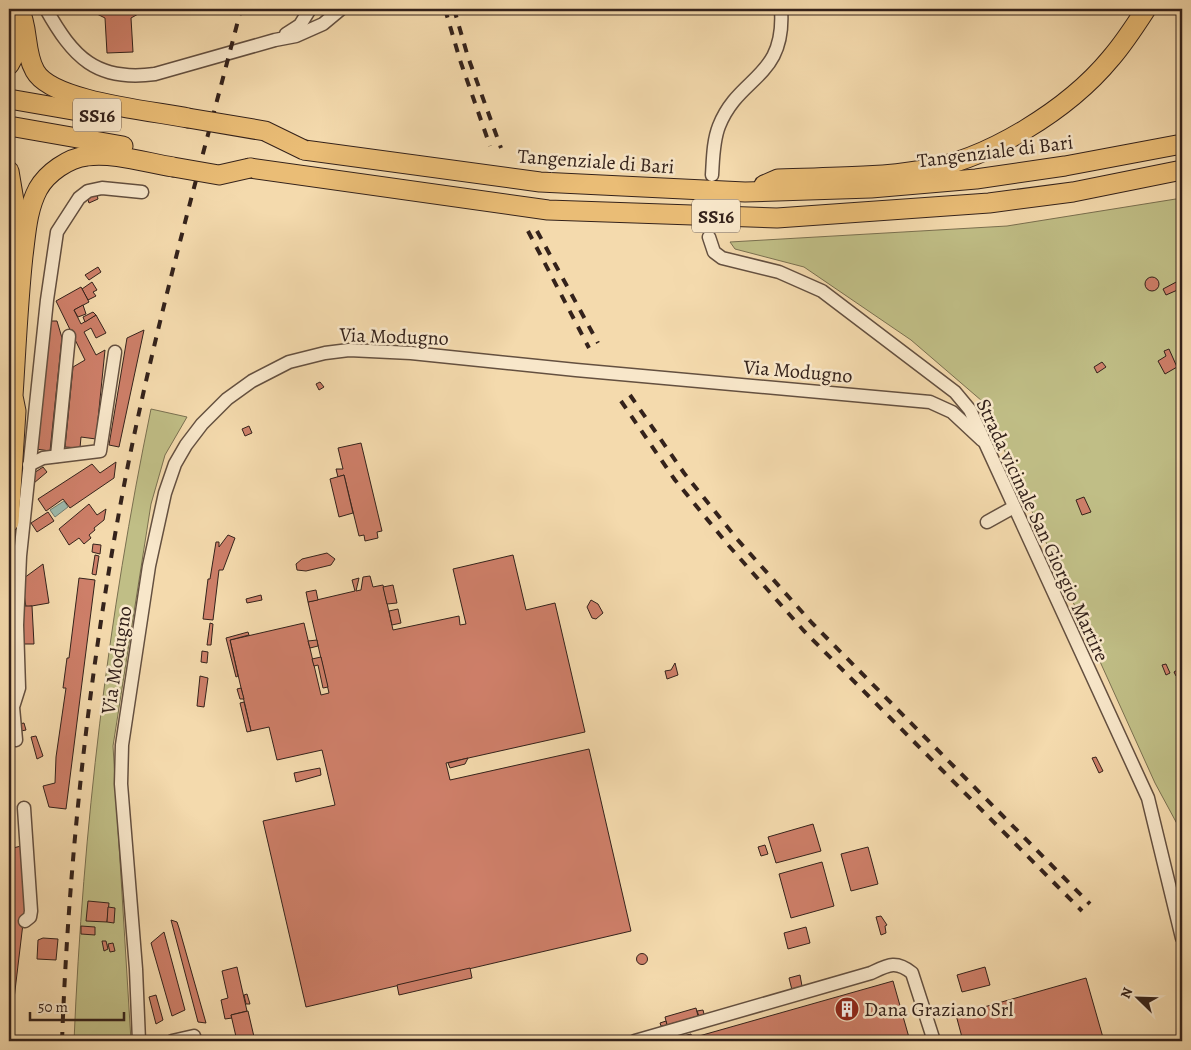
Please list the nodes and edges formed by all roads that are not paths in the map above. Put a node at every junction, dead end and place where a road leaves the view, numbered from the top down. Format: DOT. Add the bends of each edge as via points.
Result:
graph roads {
  1 [pos="46,9"];
  2 [pos="55,9"];
  3 [pos="310,9"];
  4 [pos="341,9"];
  5 [pos="781,9"];
  6 [pos="1146,9"];
  7 [pos="22,18"];
  8 [pos="60,34"];
  9 [pos="275,40"];
  10 [pos="9,66"];
  11 [pos="9,99"];
  12 [pos="187,124"];
  13 [pos="9,126"];
  14 [pos="1182,144"];
  15 [pos="175,161"];
  16 [pos="1182,170"];
  17 [pos="9,171"];
  18 [pos="712,176"];
  19 [pos="142,192"];
  20 [pos="744,192"];
  21 [pos="709,237"];
  22 [pos="20,283"];
  23 [pos="69,336"];
  24 [pos="115,352"];
  25 [pos="11,402"];
  26 [pos="982,440"];
  27 [pos="57,456"];
  28 [pos="29,465"];
  29 [pos="1014,507"];
  30 [pos="9,522"];
  31 [pos="986,522"];
  32 [pos="11,707"];
  33 [pos="16,740"];
  34 [pos="24,808"];
  35 [pos="25,922"];
  36 [pos="1182,938"];
  37 [pos="139,1041"];
  38 [pos="172,1041"];
  39 [pos="196,1041"];
  40 [pos="635,1041"];
  41 [pos="934,1041"];
  1 -- 8 [label="street"];
  2 -- 8 [label="street"];
  3 -- 9 [label="street" via="300,25"];
  4 -- 9 [label="street" via="310,31"];
  5 -- 18 [label="street" via="777,53 734,102 719,126"];
  6 -- 20 [label="highway" via="1110,59 1084,86 1042,119 999,143 959,160 923,170 778,179"];
  7 -- 10 [label="highway" via="20,45"];
  7 -- 12 [label="highway" via="28,39 28,56 36,73 49,85 88,100"];
  8 -- 9 [label="street" via="73,51 97,68 135,76 155,74"];
  11 -- 12 [label="highway, Tangenziale di Bari / SS16"];
  12 -- 20 [label="highway, Tangenziale di Bari / SS16, bridge" via="304,150 540,182"];
  13 -- 15 [label="highway, SS16"];
  14 -- 20 [label="highway, Tangenziale di Bari / SS16" via="976,179 871,188"];
  15 -- 16 [label="highway, SS16" via="250,168 548,210 777,218 988,202 1073,192"];
  15 -- 22 [label="highway" via="86,156 68,162 52,173 39,187 31,204"];
  17 -- 22 [label="highway"];
  19 -- 28 [label="street" via="102,188 88,191 79,198 57,232"];
  21 -- 26 [label="street, Strada vicinale San Giorgio Martire" via="714,252 722,258 779,272 822,291 955,392 970,410"];
  22 -- 25 [label="highway"];
  23 -- 27 [label="street"];
  24 -- 27 [label="street" via="100,451"];
  25 -- 30 [label="highway" via="16,411"];
  26 -- 29 [label="street, Strada vicinale San Giorgio Martire"];
  26 -- 37 [label="street, Via Modugno" via="952,412 930,402 411,353 349,350 325,353 275,368 239,390 202,424 175,464 159,514 144,602 121,758"];
  27 -- 28 [label="street"];
  28 -- 32 [label="street" via="20,556 19,688"];
  29 -- 31 [label="street"];
  29 -- 36 [label="street, Strada vicinale San Giorgio Martire" via="1148,798"];
  32 -- 33 [label="street"];
  34 -- 35 [label="street" via="32,911"];
  38 -- 39 [label="street" via="194,1036"];
  40 -- 41 [label="street" via="854,978 889,964 903,965 912,973"];
}
